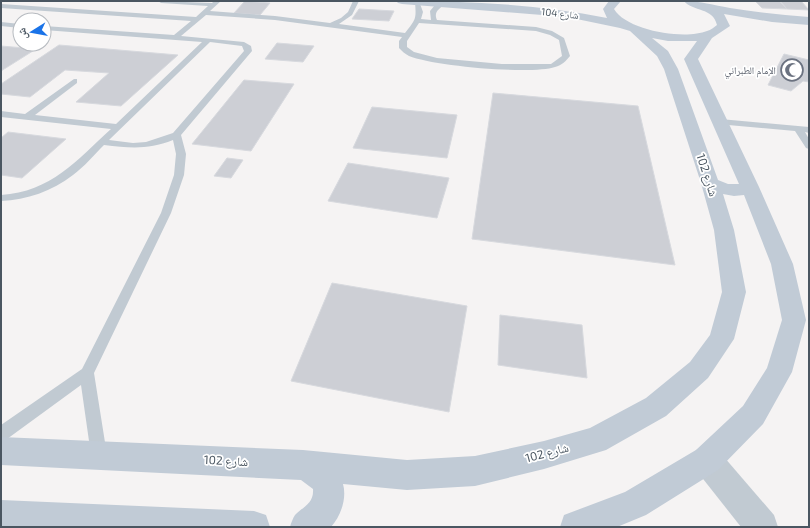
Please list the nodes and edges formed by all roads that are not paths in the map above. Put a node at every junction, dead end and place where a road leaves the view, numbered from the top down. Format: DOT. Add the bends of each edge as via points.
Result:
graph roads {
  1 [pos="161,1"];
  2 [pos="356,1"];
  3 [pos="402,1"];
  4 [pos="530,1"];
  5 [pos="615,1"];
  6 [pos="690,1"];
  7 [pos="199,2"];
  8 [pos="417,2"];
  9 [pos="215,3"];
  10 [pos="443,3"];
  11 [pos="570,3"];
  12 [pos="1,6"];
  13 [pos="708,8"];
  14 [pos="204,13"];
  15 [pos="197,19"];
  16 [pos="416,21"];
  17 [pos="809,21"];
  18 [pos="435,22"];
  19 [pos="1,24"];
  20 [pos="12,25"];
  21 [pos="329,26"];
  22 [pos="628,27"];
  23 [pos="52,29"];
  24 [pos="761,29"];
  25 [pos="734,31"];
  26 [pos="809,31"];
  27 [pos="713,34"];
  28 [pos="406,35"];
  29 [pos="174,38"];
  30 [pos="208,41"];
  31 [pos="74,81"];
  32 [pos="1,114"];
  33 [pos="27,117"];
  34 [pos="720,122"];
  35 [pos="117,127"];
  36 [pos="798,129"];
  37 [pos="809,130"];
  38 [pos="176,135"];
  39 [pos="101,142"];
  40 [pos="809,146"];
  41 [pos="710,183"];
  42 [pos="750,187"];
  43 [pos="1,198"];
  44 [pos="87,373"];
  45 [pos="1,434"];
  46 [pos="1,451"];
  47 [pos="99,455"];
  48 [pos="707,460"];
  49 [pos="303,465"];
  50 [pos="1,516"];
  51 [pos="254,527"];
  52 [pos="306,527"];
  53 [pos="576,527"];
  54 [pos="762,527"];
  1 -- 7 [label="lane"];
  2 -- 21 [label="lane" via="348,16"];
  3 -- 8 [label="street, شارع 104"];
  4 -- 11 [label="street, شارع 104"];
  5 -- 22 [label="street, شارع 102" via="610,4 608,14"];
  6 -- 13 [label="street"];
  7 -- 9 [label="lane"];
  8 -- 10 [label="street, شارع 104"];
  8 -- 16 [label="lane" via="421,13"];
  9 -- 14 [label="lane"];
  10 -- 18 [label="lane" via="432,11"];
  10 -- 22 [label="street, شارع 104" via="567,13"];
  12 -- 15 [label="lane"];
  13 -- 17 [label="street"];
  13 -- 27 [label="street" via="723,19 724,26"];
  14 -- 15 [label="lane"];
  14 -- 21 [label="lane" via="275,18"];
  15 -- 29 [label="lane"];
  16 -- 18 [label="lane"];
  16 -- 28 [label="lane"];
  18 -- 28 [label="lane" via="546,31 562,39 566,56 559,63 540,68 428,59 411,54 403,48"];
  19 -- 20 [label="lane"];
  21 -- 28 [label="lane"];
  22 -- 27 [label="street, شارع 104" via="672,38"];
  22 -- 41 [label="street, شارع 102" via="663,54 671,69"];
  23 -- 29 [label="lane"];
  24 -- 26 [label="street"];
  25 -- 27 [label="street"];
  27 -- 34 [label="street" via="691,59"];
  29 -- 30 [label="lane"];
  30 -- 35 [label="lane"];
  30 -- 38 [label="lane" via="244,44 248,51"];
  31 -- 33 [label="lane"];
  32 -- 33 [label="lane"];
  33 -- 35 [label="lane"];
  34 -- 36 [label="lane"];
  34 -- 42 [label="street"];
  35 -- 39 [label="lane"];
  36 -- 37 [label="lane"];
  36 -- 40 [label="lane"];
  38 -- 39 [label="lane" via="146,145"];
  38 -- 44 [label="lane" via="181,154 179,175 166,213"];
  39 -- 43 [label="lane" via="70,173 46,188 17,197"];
  41 -- 42 [label="street" via="740,191"];
  41 -- 49 [label="street, شارع 102" via="724,230 734,292 721,339 699,370 656,407 596,440 475,471 407,475"];
  42 -- 48 [label="street" via="782,264 794,320 779,372 768,390 752,415"];
  44 -- 45 [label="lane"];
  44 -- 47 [label="lane"];
  46 -- 47 [label="street, شارع 102"];
  47 -- 49 [label="street, شارع 102"];
  48 -- 53 [label="street" via="635,504"];
  48 -- 54 [label="street"];
  49 -- 52 [label="street" via="316,469 325,479 329,492 326,508 317,521"];
  50 -- 51 [label="street"];
}
